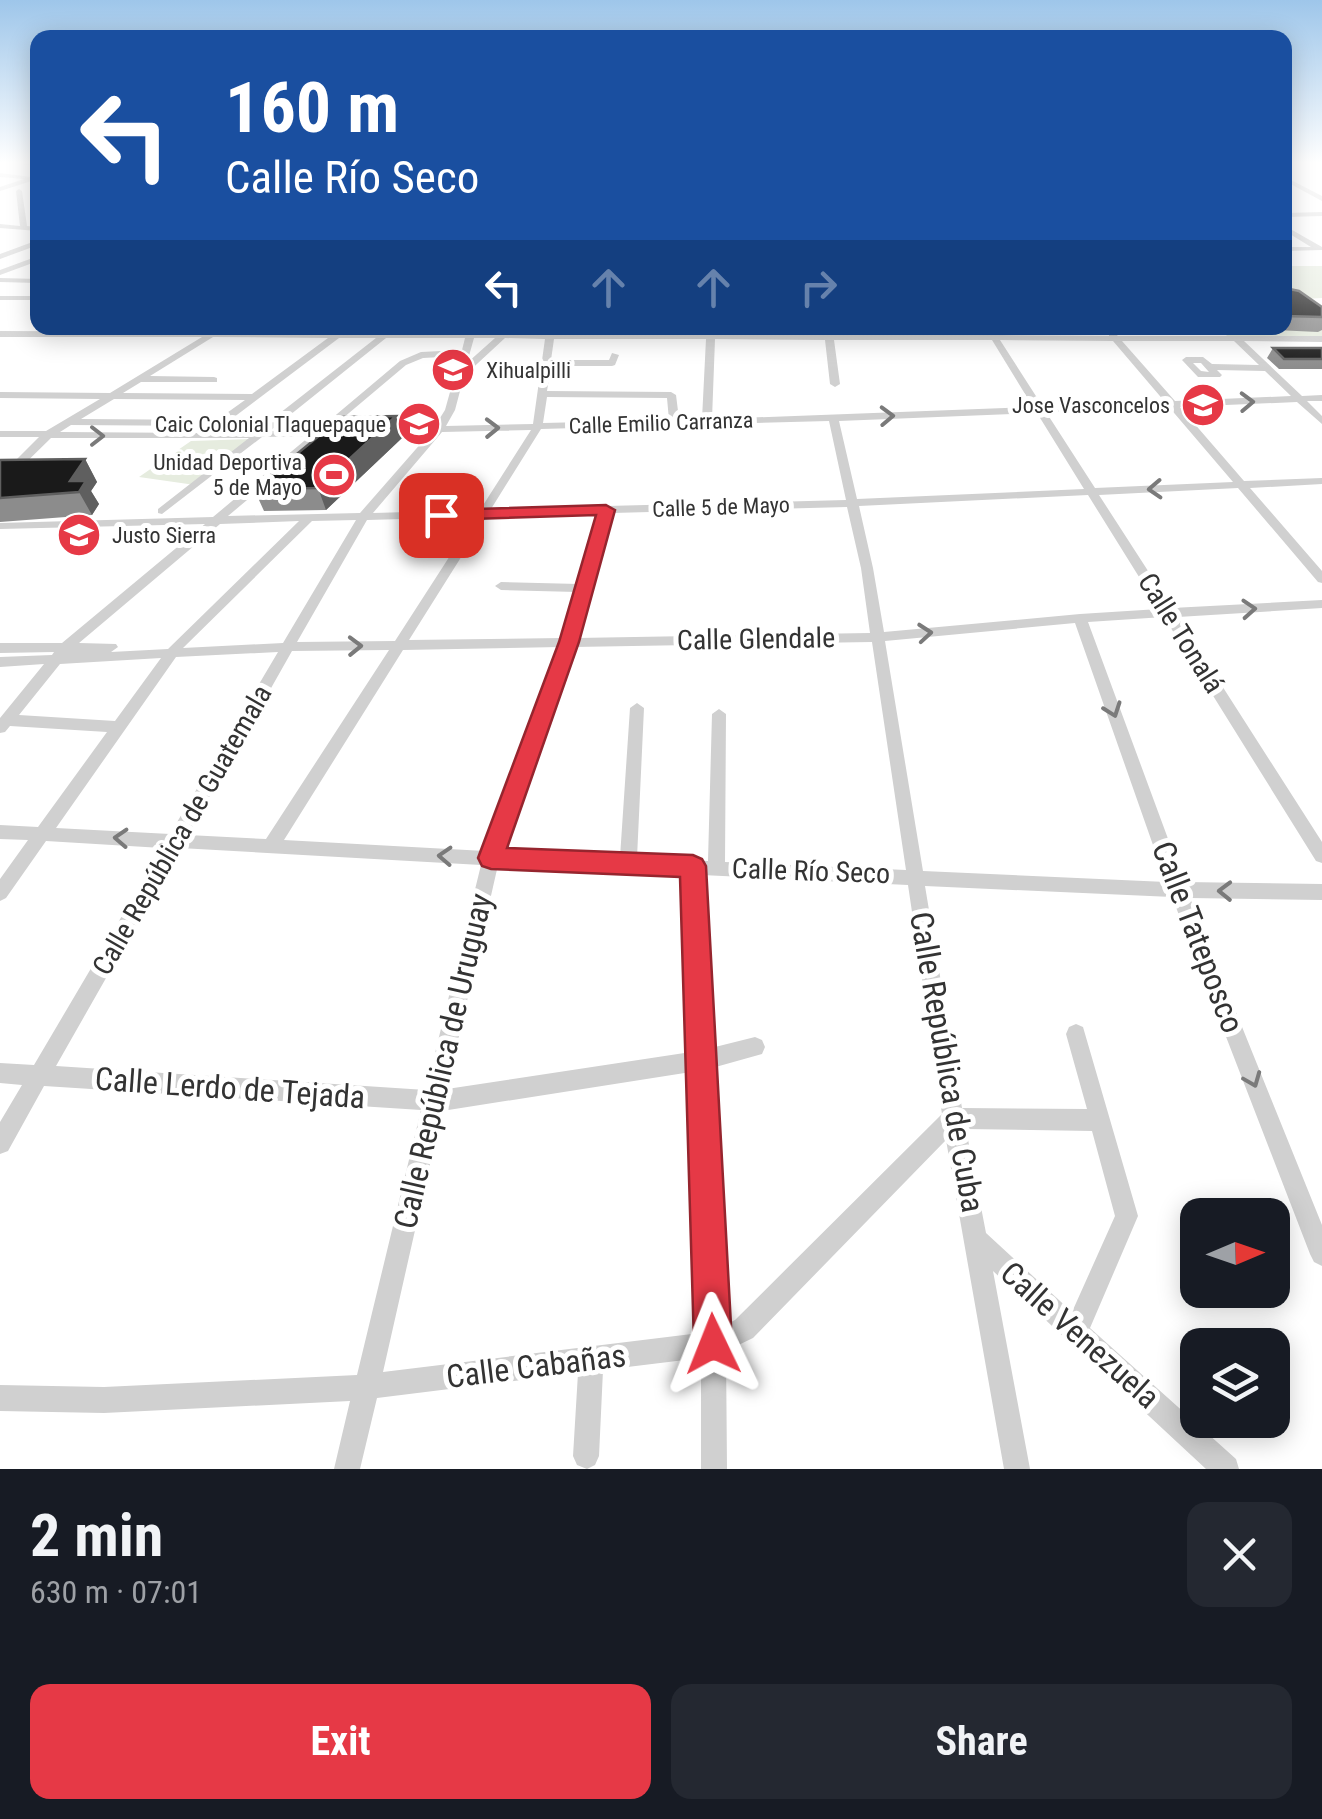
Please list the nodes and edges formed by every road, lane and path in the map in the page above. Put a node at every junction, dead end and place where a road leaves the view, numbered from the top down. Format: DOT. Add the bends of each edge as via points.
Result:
graph roads {
  1 [pos="1292,232"];
  2 [pos="30,245"];
  3 [pos="1292,249"];
  4 [pos="1320,249"];
  5 [pos="0,257"];
  6 [pos="30,262"];
  7 [pos="19,272"];
  8 [pos="30,275"];
  9 [pos="0,276"];
  10 [pos="30,277"];
  11 [pos="0,298"];
  12 [pos="30,298"];
  13 [pos="1,335"];
  14 [pos="30,335"];
  15 [pos="210,335"];
  16 [pos="338,335"];
  17 [pos="385,335"];
  18 [pos="468,335"];
  19 [pos="497,335"];
  20 [pos="562,335"];
  21 [pos="714,335"];
  22 [pos="829,335"];
  23 [pos="993,335"];
  24 [pos="1113,335"];
  25 [pos="1173,335"];
  26 [pos="1233,335"];
  27 [pos="504,336"];
  28 [pos="550,336"];
  29 [pos="1236,338"];
  30 [pos="1322,339"];
  31 [pos="462,352"];
  32 [pos="615,355"];
  33 [pos="547,363"];
  34 [pos="1210,368"];
  35 [pos="1267,368"];
  36 [pos="457,377"];
  37 [pos="139,379"];
  38 [pos="214,380"];
  39 [pos="835,384"];
  40 [pos="51,386"];
  41 [pos="127,386"];
  42 [pos="543,394"];
  43 [pos="0,395"];
  44 [pos="110,397"];
  45 [pos="253,398"];
  46 [pos="1322,398"];
  47 [pos="1299,400"];
  48 [pos="1172,405"];
  49 [pos="1040,410"];
  50 [pos="833,418"];
  51 [pos="1322,421"];
  52 [pos="68,422"];
  53 [pos="707,422"];
  54 [pos="220,423"];
  55 [pos="674,423"];
  56 [pos="538,427"];
  57 [pos="439,429"];
  58 [pos="373,431"];
  59 [pos="355,432"];
  60 [pos="321,433"];
  61 [pos="0,434"];
  62 [pos="258,434"];
  63 [pos="46,436"];
  64 [pos="202,436"];
  65 [pos="1322,480"];
  66 [pos="0,482"];
  67 [pos="1241,484"];
  68 [pos="1092,492"];
  69 [pos="854,503"];
  70 [pos="606,510"];
  71 [pos="162,511"];
  72 [pos="480,514"];
  73 [pos="363,517"];
  74 [pos="308,519"];
  75 [pos="218,521"];
  76 [pos="0,526"];
  77 [pos="1322,579"];
  78 [pos="501,586"];
  79 [pos="584,588"];
  80 [pos="1322,604"];
  81 [pos="1169,614"];
  82 [pos="1080,618"];
  83 [pos="877,637"];
  84 [pos="569,642"];
  85 [pos="398,645"];
  86 [pos="67,646"];
  87 [pos="288,646"];
  88 [pos="0,648"];
  89 [pos="179,650"];
  90 [pos="56,661"];
  91 [pos="0,662"];
  92 [pos="636,708"];
  93 [pos="719,714"];
  94 [pos="3,724"];
  95 [pos="118,727"];
  96 [pos="0,832"];
  97 [pos="43,834"];
  98 [pos="176,841"];
  99 [pos="271,846"];
  100 [pos="1322,856"];
  101 [pos="491,858"];
  102 [pos="628,864"];
  103 [pos="704,867"];
  104 [pos="916,876"];
  105 [pos="1178,890"];
  106 [pos="0,892"];
  107 [pos="1322,892"];
  108 [pos="1076,1034"];
  109 [pos="754,1048"];
  110 [pos="702,1060"];
  111 [pos="0,1073"];
  112 [pos="40,1076"];
  113 [pos="436,1101"];
  114 [pos="953,1118"];
  115 [pos="1100,1120"];
  116 [pos="0,1142"];
  117 [pos="977,1241"];
  118 [pos="1322,1254"];
  119 [pos="1076,1332"];
  120 [pos="713,1344"];
  121 [pos="590,1359"];
  122 [pos="365,1387"];
  123 [pos="0,1398"];
  124 [pos="586,1456"];
  125 [pos="347,1469"];
  126 [pos="714,1469"];
  127 [pos="1017,1469"];
  128 [pos="1226,1469"];
  1 -- 4 [label="street"];
  2 -- 5 [label="street"];
  3 -- 4 [label="street"];
  6 -- 9 [label="street"];
  7 -- 8 [label="street"];
  9 -- 10 [label="street"];
  11 -- 12 [label="street"];
  13 -- 14 [label="street"];
  15 -- 37 [label="street"];
  16 -- 45 [label="street"];
  17 -- 62 [label="street"];
  18 -- 31 [label="street"];
  19 -- 27 [label="street"];
  20 -- 28 [label="street"];
  21 -- 53 [label="street"];
  22 -- 39 [label="street"];
  23 -- 49 [label="street, Calle Tonalá"];
  24 -- 48 [label="street"];
  25 -- 29 [label="street"];
  26 -- 29 [label="street"];
  27 -- 28 [label="street"];
  27 -- 36 [label="street"];
  28 -- 33 [label="street"];
  29 -- 30 [label="street"];
  29 -- 35 [label="street"];
  31 -- 36 [label="street"];
  31 -- 60 [label="street" via="409,359"];
  32 -- 33 [label="street" via="610,363"];
  33 -- 42 [label="street"];
  34 -- 35 [label="street"];
  35 -- 47 [label="street"];
  36 -- 57 [label="street"];
  37 -- 38 [label="street"];
  37 -- 41 [label="street"];
  40 -- 41 [label="street"];
  41 -- 44 [label="street"];
  42 -- 55 [label="street" via="672,395"];
  42 -- 56 [label="street"];
  43 -- 44 [label="street"];
  44 -- 45 [label="street"];
  44 -- 52 [label="street"];
  45 -- 54 [label="street"];
  46 -- 47 [label="street, Calle Emilio Carranza"];
  48 -- 47 [label="street, Calle Emilio Carranza, one-way"];
  47 -- 51 [label="street"];
  48 -- 49 [label="street, Calle Emilio Carranza"];
  48 -- 67 [label="street"];
  50 -- 49 [label="street, Calle Emilio Carranza, one-way"];
  49 -- 68 [label="street, Calle Tonalá"];
  50 -- 53 [label="street, Calle Emilio Carranza"];
  50 -- 69 [label="street, Calle República de Cuba"];
  52 -- 54 [label="street"];
  52 -- 63 [label="street"];
  53 -- 55 [label="street, Calle Emilio Carranza"];
  54 -- 64 [label="street"];
  55 -- 56 [label="street, Calle Emilio Carranza"];
  57 -- 56 [label="street, Calle Emilio Carranza, one-way"];
  56 -- 72 [label="street"];
  57 -- 58 [label="street, Calle Emilio Carranza"];
  57 -- 73 [label="street, Calle República de Guatemala"];
  59 -- 60 [label="street"];
  60 -- 62 [label="street"];
  60 -- 75 [label="street"];
  61 -- 63 [label="street"];
  62 -- 64 [label="street"];
  62 -- 71 [label="street"];
  63 -- 64 [label="street, one-way"];
  63 -- 66 [label="street"];
  65 -- 67 [label="street, Calle 5 de Mayo"];
  67 -- 68 [label="street, Calle 5 de Mayo, one-way"];
  67 -- 77 [label="street"];
  68 -- 69 [label="street, Calle 5 de Mayo"];
  68 -- 81 [label="street, Calle Tonalá"];
  69 -- 70 [label="street, Calle 5 de Mayo"];
  69 -- 83 [label="street, Calle República de Cuba"];
  70 -- 72 [label="street, Calle 5 de Mayo"];
  70 -- 79 [label="street, Calle República de Uruguay"];
  72 -- 73 [label="street, Calle 5 de Mayo"];
  72 -- 85 [label="street"];
  73 -- 74 [label="street, Calle 5 de Mayo"];
  73 -- 87 [label="street, Calle República de Guatemala"];
  74 -- 75 [label="street, Calle 5 de Mayo"];
  74 -- 89 [label="street"];
  75 -- 76 [label="street, Calle 5 de Mayo"];
  75 -- 86 [label="street"];
  78 -- 79 [label="street"];
  79 -- 84 [label="street, Calle República de Uruguay"];
  81 -- 80 [label="street, Calle Glendale, one-way"];
  81 -- 82 [label="street, Calle Glendale"];
  81 -- 100 [label="street, Calle Tonalá"];
  83 -- 82 [label="street, Calle Glendale, one-way"];
  82 -- 105 [label="street, Calle Tateposco, one-way"];
  83 -- 84 [label="street, Calle Glendale"];
  83 -- 104 [label="street, Calle República de Cuba"];
  84 -- 85 [label="street, Calle Glendale"];
  84 -- 101 [label="street, Calle República de Uruguay"];
  87 -- 85 [label="street, Calle Glendale, one-way"];
  85 -- 99 [label="street"];
  86 -- 88 [label="street, Calle Glendale"];
  86 -- 89 [label="street, Calle Glendale"];
  86 -- 90 [label="street"];
  87 -- 89 [label="street, Calle Glendale"];
  87 -- 98 [label="street, Calle República de Guatemala"];
  89 -- 90 [label="street, Calle Glendale"];
  89 -- 95 [label="street"];
  90 -- 91 [label="street, Calle Glendale"];
  90 -- 94 [label="street"];
  92 -- 102 [label="street"];
  93 -- 103 [label="street"];
  94 -- 95 [label="street"];
  95 -- 97 [label="street"];
  96 -- 97 [label="street, Calle Río Seco"];
  98 -- 97 [label="street, Calle Río Seco, one-way"];
  97 -- 106 [label="street"];
  98 -- 99 [label="street, Calle Río Seco"];
  98 -- 112 [label="street, Calle República de Guatemala"];
  101 -- 99 [label="street, Calle Río Seco, one-way"];
  101 -- 102 [label="street, Calle Río Seco"];
  101 -- 113 [label="street, Calle República de Uruguay"];
  102 -- 103 [label="street, Calle Río Seco"];
  103 -- 104 [label="street, Calle Río Seco"];
  103 -- 110 [label="street"];
  104 -- 105 [label="street, Calle Río Seco"];
  104 -- 114 [label="street, Calle República de Cuba"];
  107 -- 105 [label="street, Calle Río Seco, one-way"];
  105 -- 118 [label="street, Calle Tateposco, one-way"];
  108 -- 115 [label="street"];
  109 -- 110 [label="street, Calle Lerdo de Tejada"];
  110 -- 113 [label="street, Calle Lerdo de Tejada"];
  110 -- 120 [label="street"];
  111 -- 112 [label="street, Calle Lerdo de Tejada"];
  112 -- 113 [label="street, Calle Lerdo de Tejada"];
  112 -- 116 [label="street, Calle República de Guatemala"];
  113 -- 122 [label="street, Calle República de Uruguay"];
  114 -- 115 [label="street"];
  114 -- 117 [label="street, Calle República de Cuba"];
  114 -- 120 [label="street, Calle Cabañas" via="744,1330"];
  115 -- 119 [label="street" via="1127,1216"];
  117 -- 119 [label="street, Calle Venezuela"];
  117 -- 127 [label="street, Calle República de Cuba"];
  119 -- 128 [label="street, Calle Venezuela"];
  120 -- 121 [label="street, Calle Cabañas"];
  120 -- 126 [label="street"];
  121 -- 122 [label="street, Calle Cabañas"];
  121 -- 124 [label="street"];
  122 -- 123 [label="street, Calle Cabañas" via="104,1400"];
  122 -- 125 [label="street, Calle República de Uruguay"];
}
